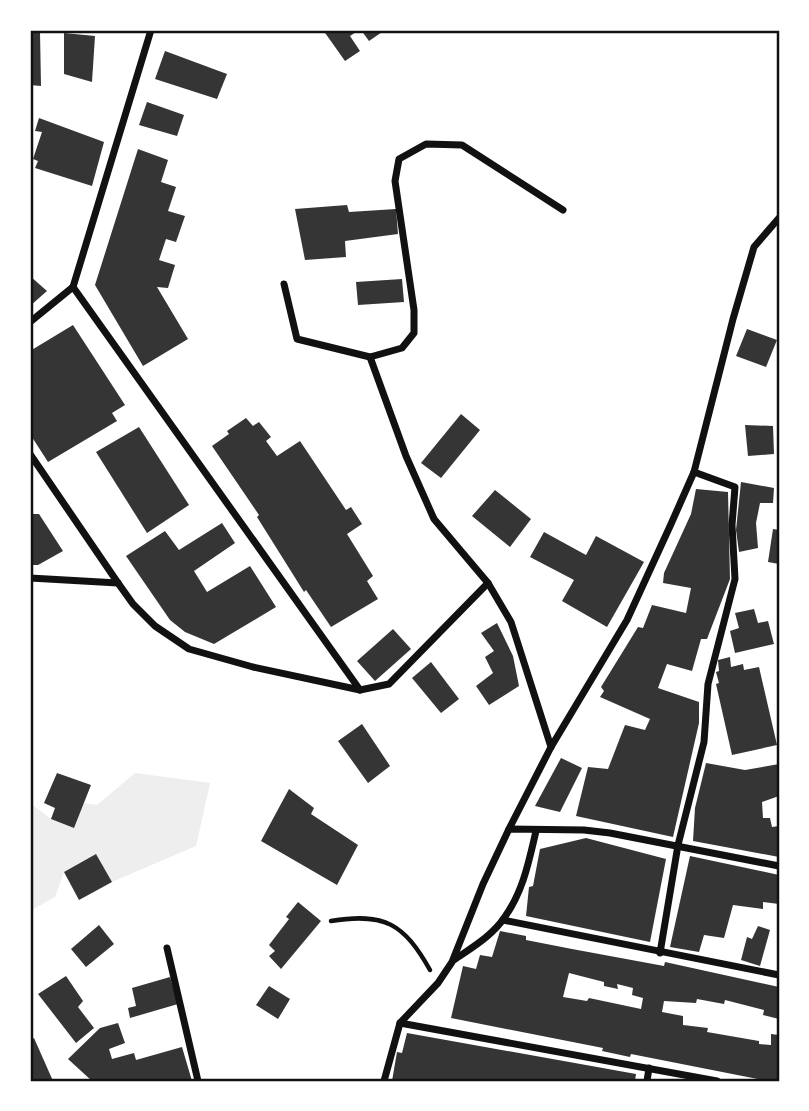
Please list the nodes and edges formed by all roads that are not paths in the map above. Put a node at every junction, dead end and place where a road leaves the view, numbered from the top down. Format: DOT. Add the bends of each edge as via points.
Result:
graph roads {
  1 [pos="151,30"];
  2 [pos="563,210"];
  3 [pos="779,219"];
  4 [pos="284,284"];
  5 [pos="73,287"];
  6 [pos="30,322"];
  7 [pos="370,358"];
  8 [pos="30,454"];
  9 [pos="694,472"];
  10 [pos="30,578"];
  11 [pos="118,583"];
  12 [pos="488,583"];
  13 [pos="360,690"];
  14 [pos="551,747"];
  15 [pos="509,829"];
  16 [pos="536,831"];
  17 [pos="678,845"];
  18 [pos="779,866"];
  19 [pos="503,920"];
  20 [pos="167,948"];
  21 [pos="660,953"];
  22 [pos="452,962"];
  23 [pos="779,975"];
  24 [pos="400,1023"];
  25 [pos="649,1068"];
  26 [pos="198,1081"];
  27 [pos="384,1081"];
  28 [pos="647,1081"];
  29 [pos="717,1081"];
  1 -- 5 [label="street"];
  2 -- 7 [label="street" via="462,145 426,144 399,159 395,181 414,333 402,348"];
  3 -- 9 [label="street" via="754,247"];
  4 -- 7 [label="street" via="297,339"];
  5 -- 6 [label="street"];
  5 -- 13 [label="street"];
  7 -- 12 [label="street" via="434,519"];
  8 -- 11 [label="street"];
  9 -- 14 [label="street" via="627,621"];
  9 -- 17 [label="street" via="735,487 735,579 708,684 704,742"];
  10 -- 11 [label="street"];
  11 -- 13 [label="street" via="155,626 189,649"];
  12 -- 13 [label="street" via="389,684"];
  12 -- 14 [label="street" via="511,622"];
  14 -- 15 [label="street"];
  15 -- 16 [label="street"];
  15 -- 22 [label="street"];
  16 -- 17 [label="street" via="584,830"];
  16 -- 19 [label="street" via="520,891"];
  17 -- 18 [label="street"];
  17 -- 21 [label="street"];
  19 -- 21 [label="street"];
  19 -- 22 [label="street"];
  20 -- 26 [label="street"];
  21 -- 23 [label="street"];
  22 -- 24 [label="street"];
  24 -- 25 [label="street"];
  24 -- 27 [label="street"];
  25 -- 28 [label="street"];
  25 -- 29 [label="street"];
}
